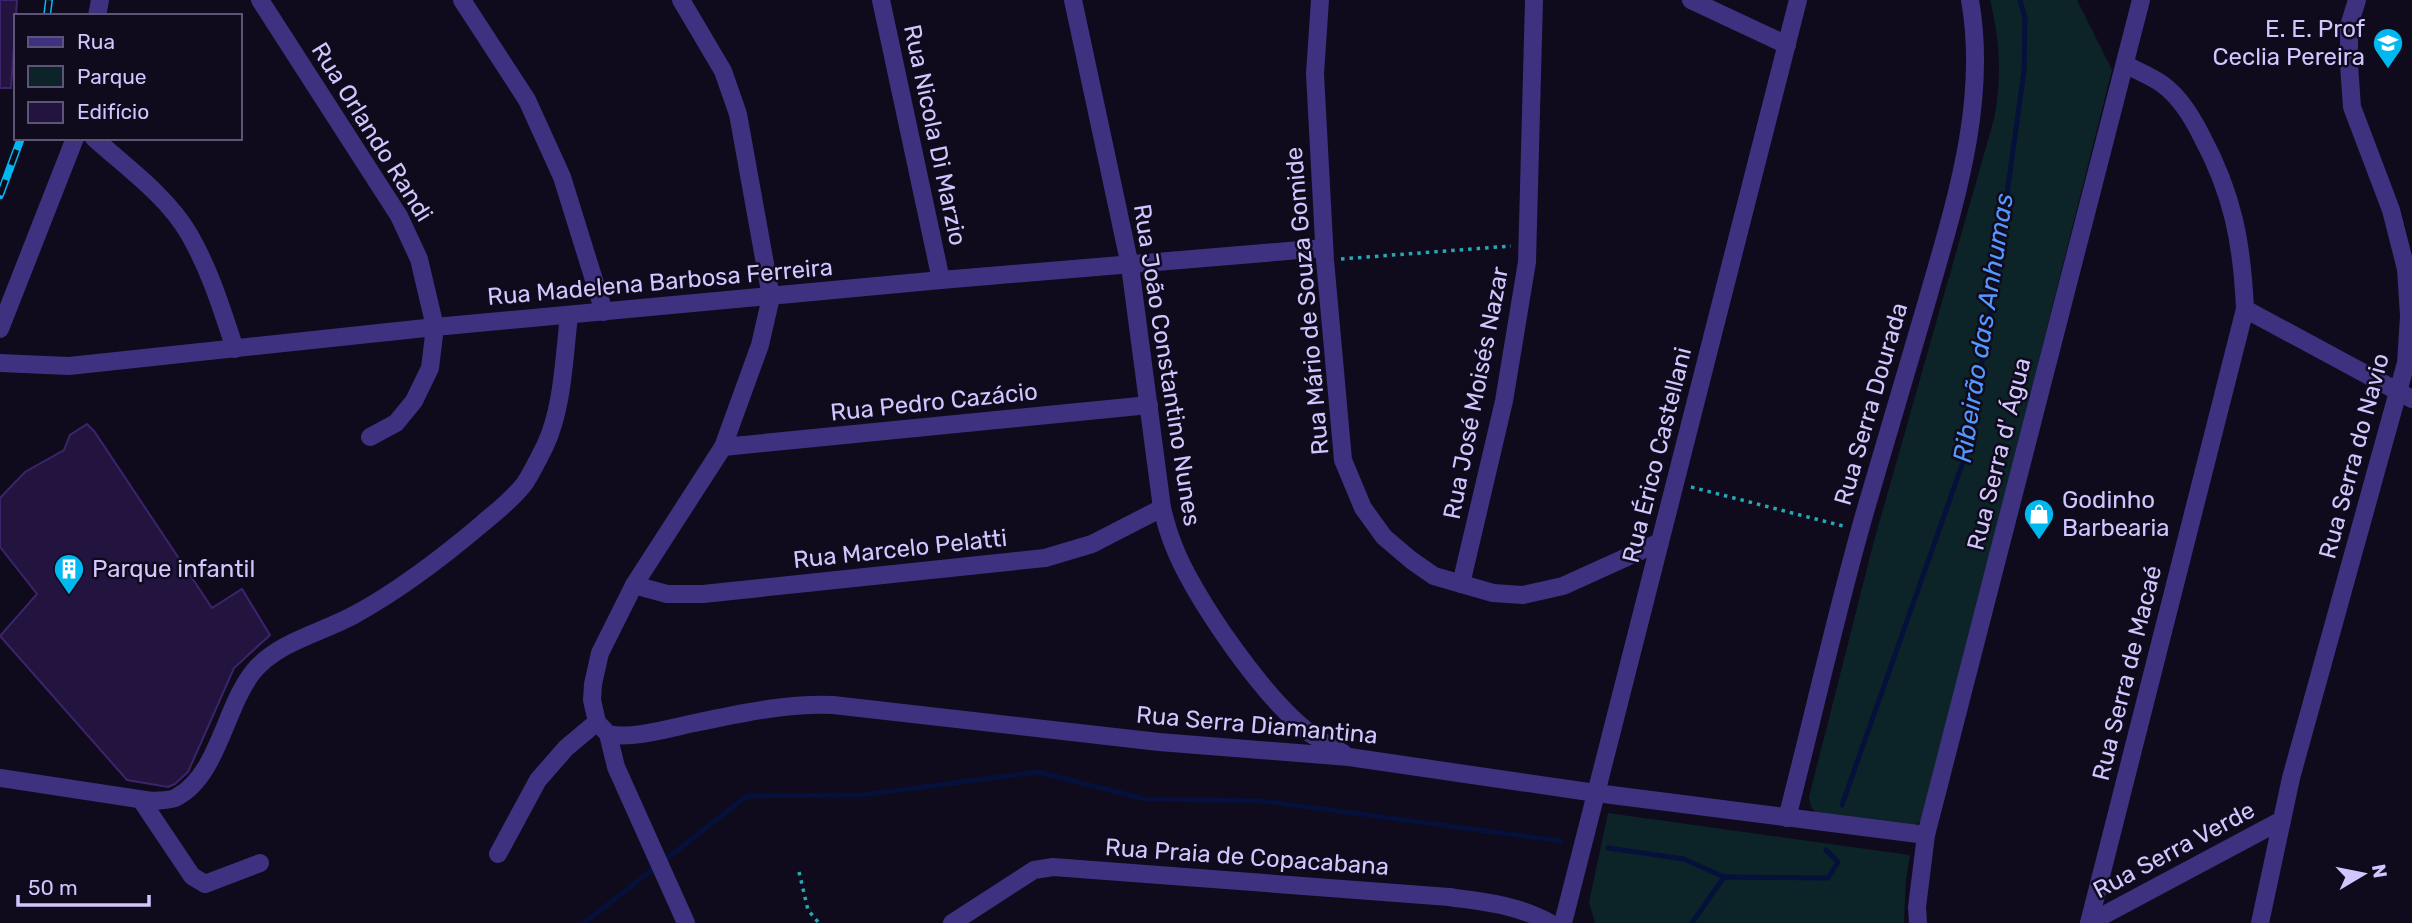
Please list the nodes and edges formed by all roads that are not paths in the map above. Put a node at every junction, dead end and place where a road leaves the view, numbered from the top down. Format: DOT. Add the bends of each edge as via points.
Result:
graph roads {
  1 [pos="260,0"];
  2 [pos="462,0"];
  3 [pos="681,0"];
  4 [pos="881,0"];
  5 [pos="1073,0"];
  6 [pos="1320,0"];
  7 [pos="1534,0"];
  8 [pos="1690,0"];
  9 [pos="1798,0"];
  10 [pos="1970,0"];
  11 [pos="2141,0"];
  12 [pos="2357,0"];
  13 [pos="1787,44"];
  14 [pos="2125,64"];
  15 [pos="74,140"];
  16 [pos="96,140"];
  17 [pos="1325,254"];
  18 [pos="1130,265"];
  19 [pos="941,280"];
  20 [pos="771,297"];
  21 [pos="2245,309"];
  22 [pos="604,312"];
  23 [pos="569,316"];
  24 [pos="435,327"];
  25 [pos="0,329"];
  26 [pos="235,349"];
  27 [pos="0,363"];
  28 [pos="2405,396"];
  29 [pos="1149,405"];
  30 [pos="370,437"];
  31 [pos="723,447"];
  32 [pos="1162,508"];
  33 [pos="1660,542"];
  34 [pos="1461,584"];
  35 [pos="634,585"];
  36 [pos="600,723"];
  37 [pos="1349,757"];
  38 [pos="0,778"];
  39 [pos="1596,793"];
  40 [pos="146,800"];
  41 [pos="1787,818"];
  42 [pos="2282,820"];
  43 [pos="1926,835"];
  44 [pos="498,854"];
  45 [pos="260,863"];
  46 [pos="969,918"];
  47 [pos="686,923"];
  48 [pos="952,923"];
  49 [pos="1550,923"];
  50 [pos="1563,923"];
  51 [pos="1918,923"];
  52 [pos="2089,923"];
  53 [pos="2260,923"];
  1 -- 24 [label="street, Rua Orlando Randi" via="399,216 419,259"];
  2 -- 22 [label="street" via="527,100 562,177"];
  3 -- 20 [label="street" via="723,71 738,114"];
  4 -- 19 [label="street, Rua Nicola Di Marzio"];
  5 -- 18 [label="street, Rua João Constantino Nunes"];
  6 -- 17 [label="street, Rua Mário de Souza Gomide" via="1315,75"];
  7 -- 34 [label="street, Rua José Moisés Nazar" via="1527,245 1518,325"];
  8 -- 13 [label="street"];
  9 -- 13 [label="street, Rua Érico Castellani"];
  10 -- 41 [label="street, Rua Serra Dourada" via="1977,65 1959,183 1860,531"];
  11 -- 14 [label="street, Rua Serra d' Água"];
  12 -- 28 [label="street, Rua Serra do Navio" via="2348,26 2352,107 2391,210 2406,269"];
  13 -- 33 [label="street, Rua Érico Castellani"];
  14 -- 21 [label="street, Rua Serra de Macaé" via="2164,85 2192,116 2218,167 2243,259"];
  14 -- 43 [label="street, Rua Serra d' Água"];
  15 -- 25 [label="street"];
  16 -- 26 [label="street" via="167,205 188,233 213,283"];
  17 -- 18 [label="street, Rua Madelena Barbosa Ferreira"];
  17 -- 34 [label="street, Rua Mário de Souza Gomide" via="1343,460 1363,508 1384,537 1434,576"];
  18 -- 19 [label="street, Rua Madelena Barbosa Ferreira"];
  18 -- 29 [label="street, Rua João Constantino Nunes"];
  19 -- 20 [label="street, Rua Madelena Barbosa Ferreira"];
  20 -- 22 [label="street, Rua Madelena Barbosa Ferreira"];
  20 -- 31 [label="street" via="760,345"];
  21 -- 28 [label="street"];
  21 -- 52 [label="street, Rua Serra de Macaé"];
  22 -- 23 [label="street, Rua Madelena Barbosa Ferreira"];
  23 -- 24 [label="street, Rua Madelena Barbosa Ferreira"];
  23 -- 40 [label="street" via="560,394 546,444 524,483 454,548 388,594 354,615 278,649 253,671 195,782 176,798"];
  24 -- 26 [label="street, Rua Madelena Barbosa Ferreira"];
  24 -- 30 [label="street, Rua Orlando Randi" via="429,368 414,401 396,423"];
  26 -- 27 [label="street, Rua Madelena Barbosa Ferreira" via="69,366"];
  28 -- 42 [label="street, Rua Serra do Navio"];
  29 -- 31 [label="street, Rua Pedro Cazácio"];
  29 -- 32 [label="street, Rua João Constantino Nunes"];
  31 -- 35 [label="street"];
  32 -- 35 [label="street, Rua Marcelo Pelatti" via="1092,544 1045,558 703,594 667,594"];
  32 -- 37 [label="street, Rua João Constantino Nunes" via="1173,545 1239,655 1277,702 1311,734"];
  33 -- 34 [label="street, Rua Mário de Souza Gomide" via="1563,586 1523,595"];
  33 -- 39 [label="street, Rua Érico Castellani"];
  35 -- 36 [label="street" via="600,653 593,684"];
  36 -- 37 [label="street, Rua Serra Diamantina" via="633,734 754,711 833,705 1159,742"];
  36 -- 44 [label="street" via="566,748 538,780"];
  36 -- 47 [label="street"];
  37 -- 39 [label="street, Rua Serra Diamantina"];
  38 -- 40 [label="street"];
  39 -- 41 [label="street, Rua Serra Diamantina"];
  39 -- 50 [label="street, Rua Érico Castellani"];
  40 -- 45 [label="street" via="192,876 205,884"];
  41 -- 43 [label="street, Rua Serra Diamantina"];
  42 -- 52 [label="street, Rua Serra Verde"];
  42 -- 53 [label="street, Rua Serra do Navio"];
  43 -- 51 [label="street, Rua Serra d' Água"];
  46 -- 48 [label="street, Rua Praia de Copacabana"];
  46 -- 49 [label="street, Rua Praia de Copacabana" via="1034,870 1052,867 1449,897 1498,904"];
}
